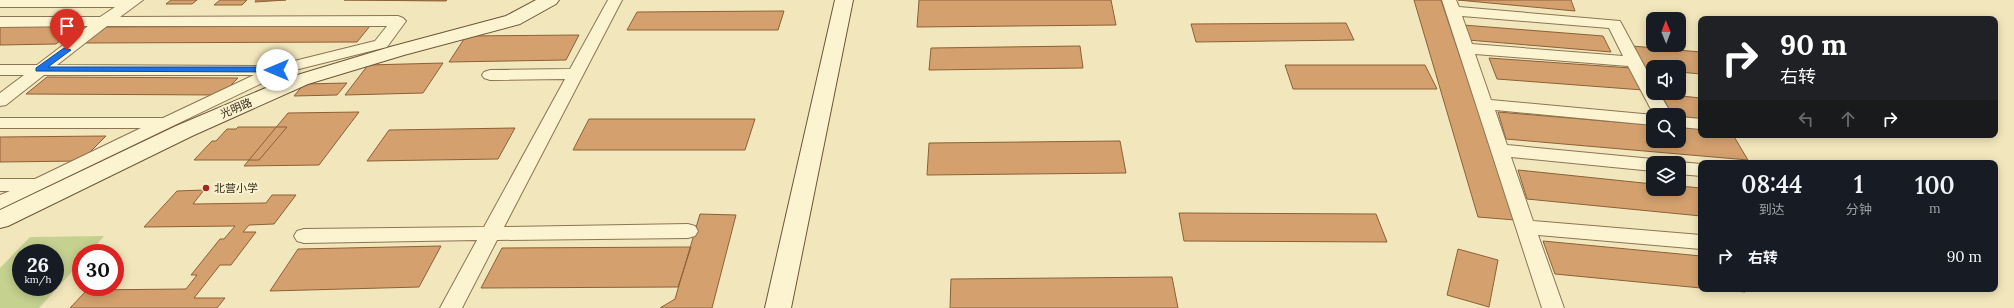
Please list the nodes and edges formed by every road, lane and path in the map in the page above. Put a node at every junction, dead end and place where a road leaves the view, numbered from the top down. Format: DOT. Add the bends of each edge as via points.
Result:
graph roads {
  1 [pos="550,0"];
  2 [pos="615,0"];
  3 [pos="844,0"];
  4 [pos="133,2"];
  5 [pos="0,3"];
  6 [pos="1451,6"];
  7 [pos="0,22"];
  8 [pos="103,22"];
  9 [pos="1465,48"];
  10 [pos="1634,62"];
  11 [pos="39,69"];
  12 [pos="0,70"];
  13 [pos="277,70"];
  14 [pos="576,74"];
  15 [pos="490,75"];
  16 [pos="0,101"];
  17 [pos="1484,104"];
  18 [pos="1659,108"];
  19 [pos="1646,119"];
  20 [pos="166,122"];
  21 [pos="0,123"];
  22 [pos="1686,123"];
  23 [pos="1698,124"];
  24 [pos="1500,150"];
  25 [pos="1646,164"];
  26 [pos="1686,169"];
  27 [pos="1698,170"];
  28 [pos="40,184"];
  29 [pos="0,185"];
  30 [pos="0,203"];
  31 [pos="0,220"];
  32 [pos="1526,227"];
  33 [pos="688,231"];
  34 [pos="491,233"];
  35 [pos="304,236"];
  36 [pos="1698,242"];
  37 [pos="451,308"];
  38 [pos="778,308"];
  39 [pos="1553,308"];
  1 -- 31 [label="street, 光明路" via="513,20 301,80 184,131"];
  2 -- 14 [label="street"];
  3 -- 38 [label="street"];
  4 -- 5 [label="street"];
  4 -- 8 [label="street"];
  6 -- 9 [label="street"];
  6 -- 10 [label="street" via="1615,24"];
  7 -- 8 [label="street"];
  8 -- 11 [label="street"];
  8 -- 13 [label="street" via="398,22 381,44"];
  9 -- 10 [label="street"];
  9 -- 17 [label="street"];
  10 -- 18 [label="street"];
  11 -- 12 [label="street"];
  11 -- 13 [label="street"];
  11 -- 16 [label="street"];
  13 -- 20 [label="street"];
  14 -- 15 [label="street"];
  14 -- 34 [label="street"];
  17 -- 19 [label="street"];
  17 -- 24 [label="street"];
  20 -- 21 [label="street"];
  20 -- 28 [label="street"];
  22 -- 23 [label="street"];
  24 -- 25 [label="street"];
  24 -- 32 [label="street"];
  26 -- 27 [label="street"];
  28 -- 29 [label="street"];
  28 -- 30 [label="street"];
  32 -- 36 [label="street"];
  32 -- 39 [label="street"];
  33 -- 34 [label="street"];
  34 -- 35 [label="street"];
  34 -- 37 [label="street"];
}
